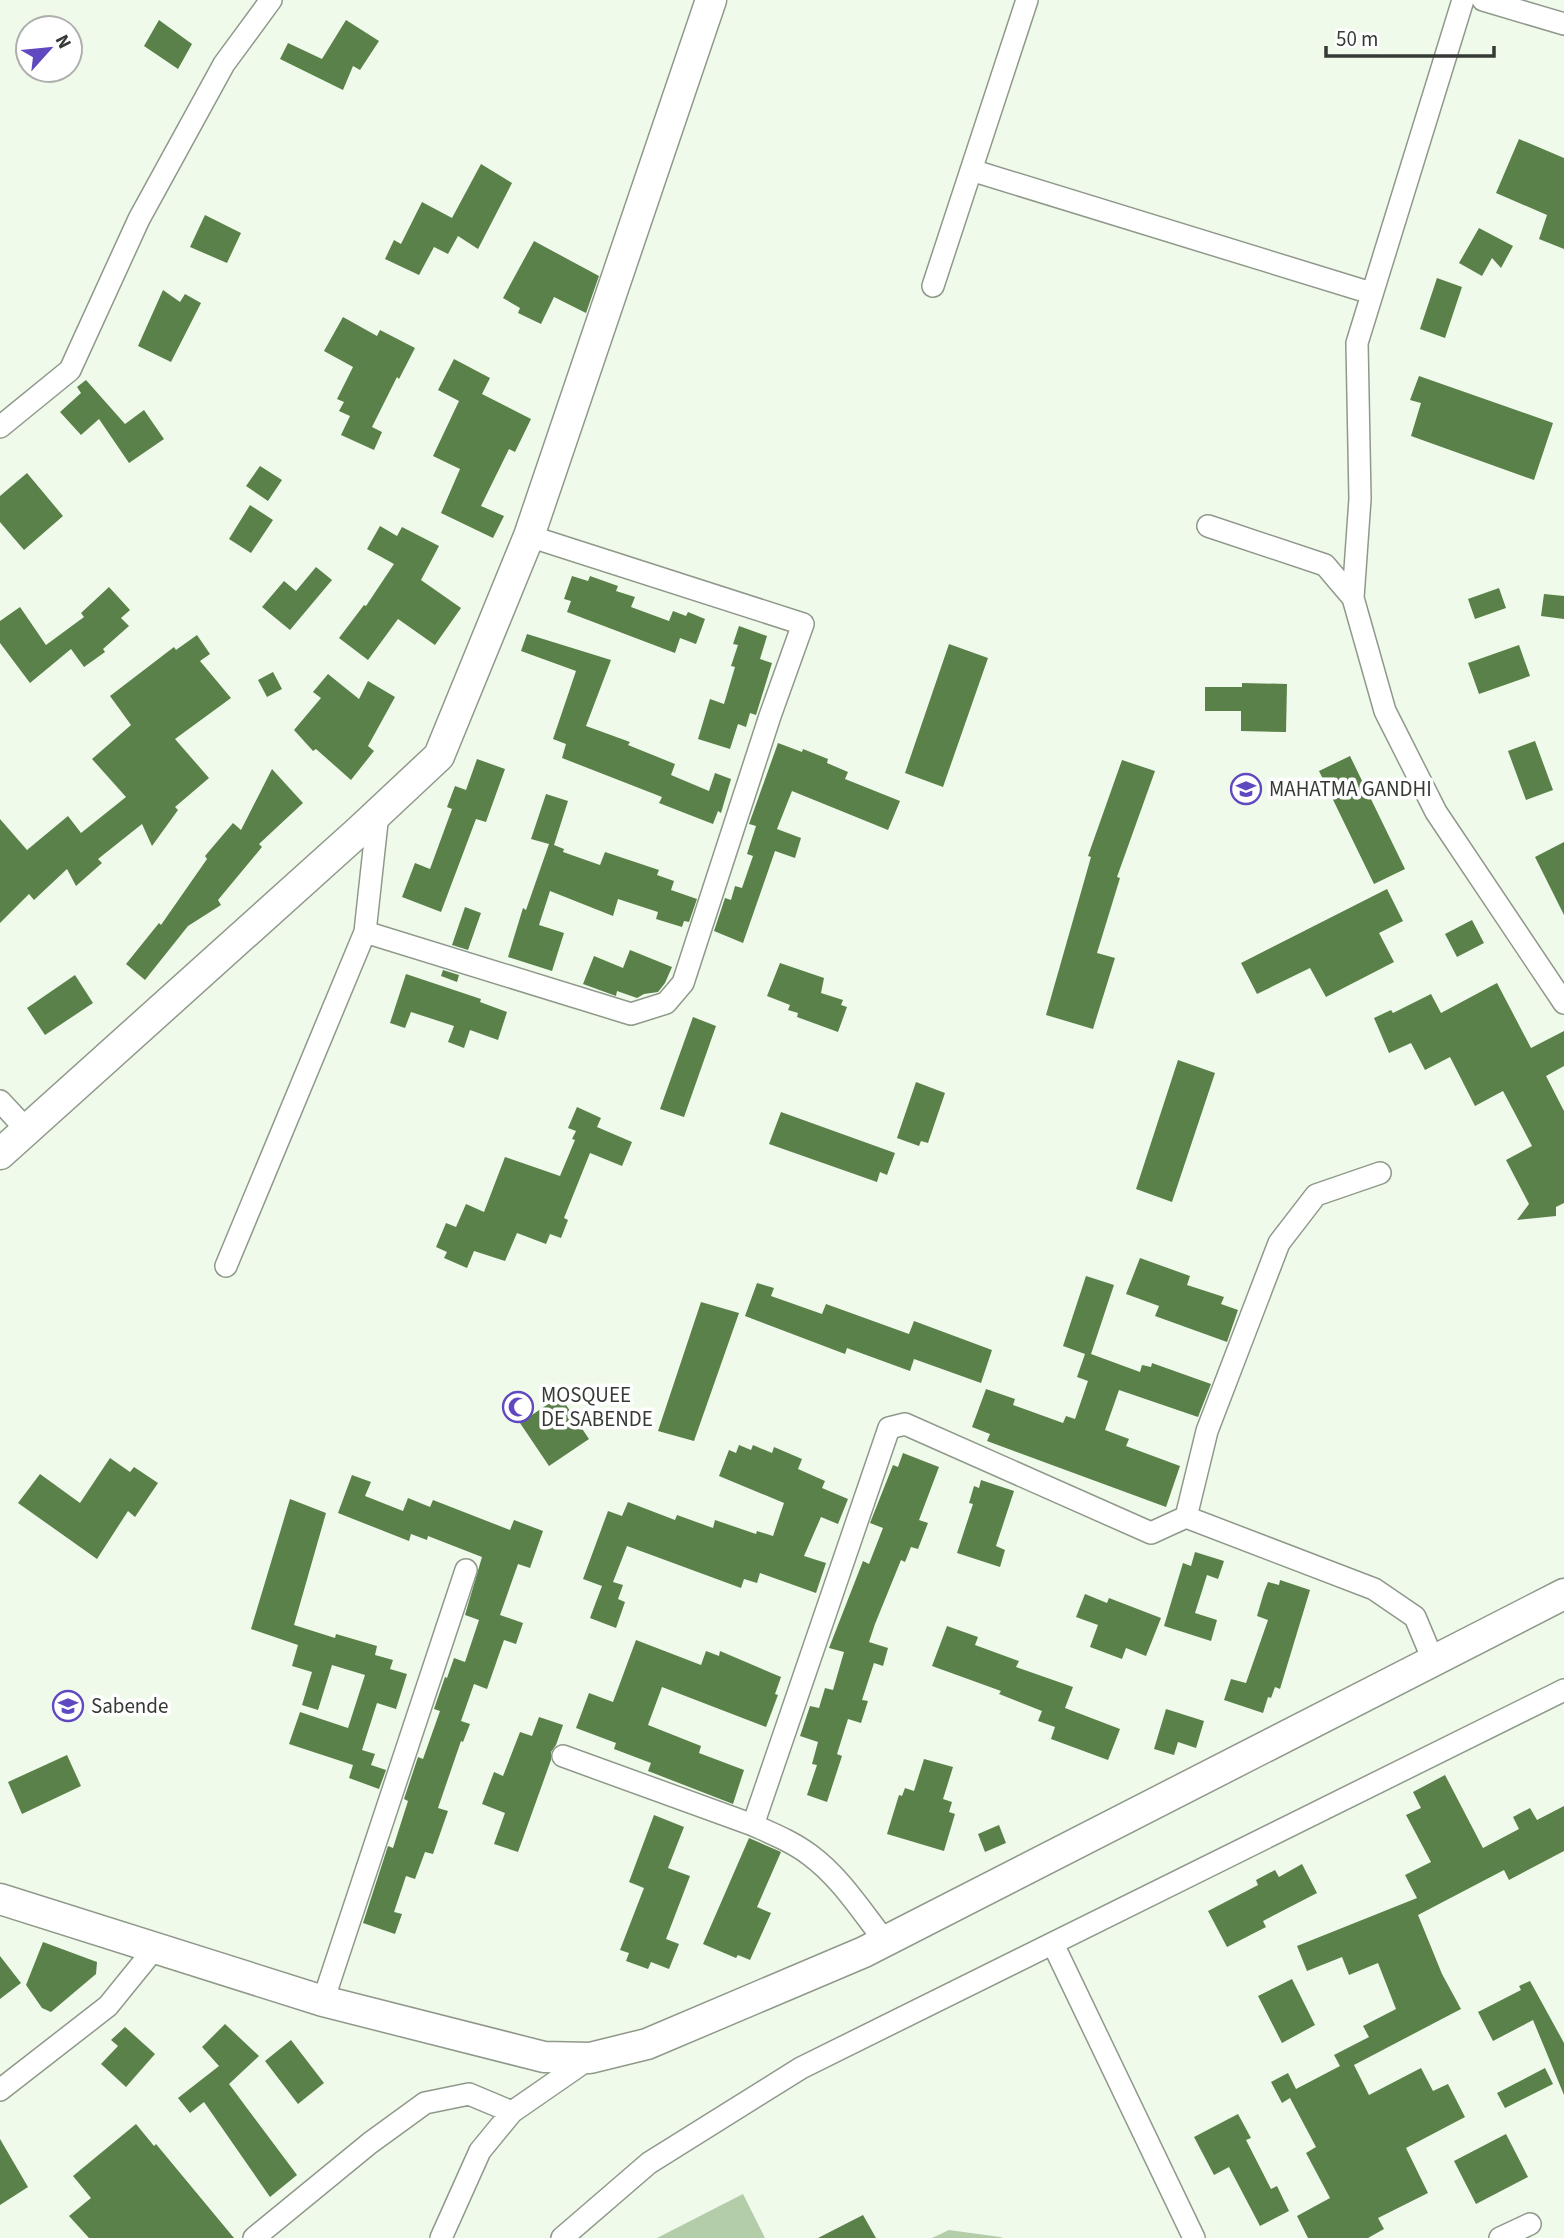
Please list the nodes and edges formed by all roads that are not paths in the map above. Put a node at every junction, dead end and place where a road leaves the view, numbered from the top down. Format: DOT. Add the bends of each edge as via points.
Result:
graph roads {
  1 [pos="271,0"];
  2 [pos="711,0"];
  3 [pos="1027,0"];
  4 [pos="1462,0"];
  5 [pos="1483,0"];
  6 [pos="1564,24"];
  7 [pos="971,170"];
  8 [pos="933,286"];
  9 [pos="1371,293"];
  10 [pos="0,427"];
  11 [pos="1208,526"];
  12 [pos="528,536"];
  13 [pos="1353,598"];
  14 [pos="378,813"];
  15 [pos="365,932"];
  16 [pos="1564,1003"];
  17 [pos="0,1101"];
  18 [pos="26,1129"];
  19 [pos="0,1154"];
  20 [pos="1380,1172"];
  21 [pos="226,1266"];
  22 [pos="1186,1517"];
  23 [pos="466,1570"];
  24 [pos="1564,1594"];
  25 [pos="1433,1660"];
  26 [pos="1564,1690"];
  27 [pos="563,1756"];
  28 [pos="753,1825"];
  29 [pos="0,1899"];
  30 [pos="885,1941"];
  31 [pos="1053,1944"];
  32 [pos="155,1948"];
  33 [pos="323,2001"];
  34 [pos="590,2058"];
  35 [pos="0,2091"];
  36 [pos="512,2112"];
  37 [pos="1530,2224"];
  38 [pos="254,2238"];
  39 [pos="441,2238"];
  40 [pos="562,2238"];
  41 [pos="1194,2238"];
  42 [pos="1500,2238"];
  1 -- 10 [label="street" via="224,65 139,219 70,370"];
  2 -- 12 [label="main road"];
  3 -- 7 [label="street"];
  4 -- 9 [label="street"];
  5 -- 6 [label="street"];
  7 -- 8 [label="street"];
  7 -- 9 [label="street"];
  9 -- 13 [label="street" via="1356,343 1360,499"];
  11 -- 13 [label="street" via="1325,565"];
  12 -- 14 [label="main road" via="439,756"];
  12 -- 15 [label="street" via="803,624 683,983 666,1003 631,1014"];
  13 -- 16 [label="street" via="1385,711 1436,812"];
  14 -- 15 [label="street"];
  14 -- 18 [label="main road"];
  15 -- 21 [label="street"];
  17 -- 18 [label="street"];
  18 -- 19 [label="main road"];
  20 -- 22 [label="street" via="1316,1195 1279,1242 1207,1431"];
  22 -- 25 [label="street" via="1374,1589 1415,1617"];
  22 -- 28 [label="street" via="1151,1533 905,1424 889,1428"];
  23 -- 33 [label="street"];
  24 -- 25 [label="main road"];
  25 -- 30 [label="main road"];
  26 -- 31 [label="street"];
  27 -- 28 [label="street"];
  28 -- 30 [label="street" via="811,1856 836,1879"];
  29 -- 32 [label="main road"];
  30 -- 34 [label="main road" via="647,2044"];
  31 -- 40 [label="street" via="801,2068 649,2163"];
  31 -- 41 [label="street"];
  32 -- 33 [label="main road"];
  32 -- 35 [label="street" via="108,2006"];
  33 -- 34 [label="main road" via="544,2057"];
  34 -- 36 [label="street"];
  36 -- 38 [label="street" via="469,2094 425,2103"];
  36 -- 39 [label="street" via="480,2151"];
  37 -- 42 [label="street"];
}
